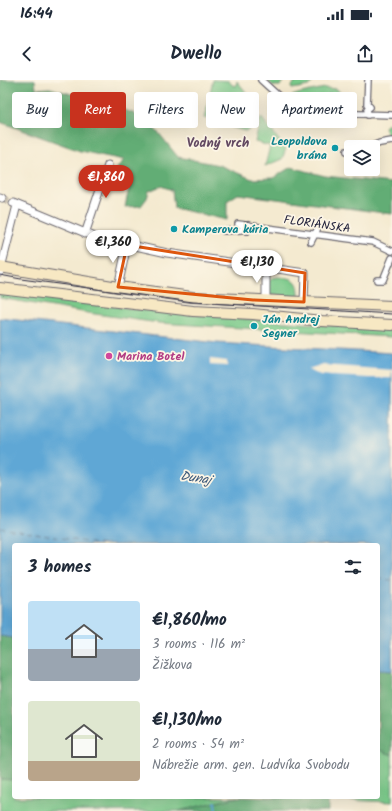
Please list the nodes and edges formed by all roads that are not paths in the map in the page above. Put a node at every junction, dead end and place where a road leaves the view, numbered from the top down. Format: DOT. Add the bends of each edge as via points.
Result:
graph roads {
  1 [pos="261,80"];
  2 [pos="368,80"];
  3 [pos="368,109"];
  4 [pos="392,115"];
  5 [pos="392,141"];
  6 [pos="380,143"];
  7 [pos="108,165"];
  8 [pos="238,224"];
  9 [pos="247,228"];
  10 [pos="224,231"];
  11 [pos="316,232"];
  12 [pos="85,234"];
  13 [pos="312,242"];
  14 [pos="127,244"];
  15 [pos="392,251"];
  16 [pos="392,258"];
  17 [pos="266,268"];
  18 [pos="0,269"];
  19 [pos="377,280"];
  20 [pos="118,287"];
  21 [pos="0,288"];
  22 [pos="266,301"];
  23 [pos="304,302"];
  24 [pos="392,306"];
  25 [pos="392,325"];
  1 -- 3 [label="street" via="299,109 312,112"];
  2 -- 3 [label="street"];
  3 -- 4 [label="street"];
  5 -- 6 [label="street"];
  7 -- 12 [label="street"];
  8 -- 9 [label="street, FLORIÁNSKA"];
  9 -- 10 [label="street"];
  9 -- 11 [label="street, FLORIÁNSKA"];
  11 -- 13 [label="street"];
  11 -- 15 [label="street, FLORIÁNSKA" via="373,242"];
  12 -- 14 [label="street"];
  12 -- 18 [label="street" via="15,204"];
  14 -- 17 [label="street" via="167,253"];
  14 -- 20 [label="street"];
  16 -- 19 [label="street" via="383,280"];
  17 -- 22 [label="street"];
  17 -- 23 [label="street" via="305,272"];
  18 -- 20 [label="main road"];
  20 -- 22 [label="main road" via="192,297"];
  21 -- 25 [label="main road" via="193,311"];
  22 -- 23 [label="main road"];
  23 -- 24 [label="main road"];
}
